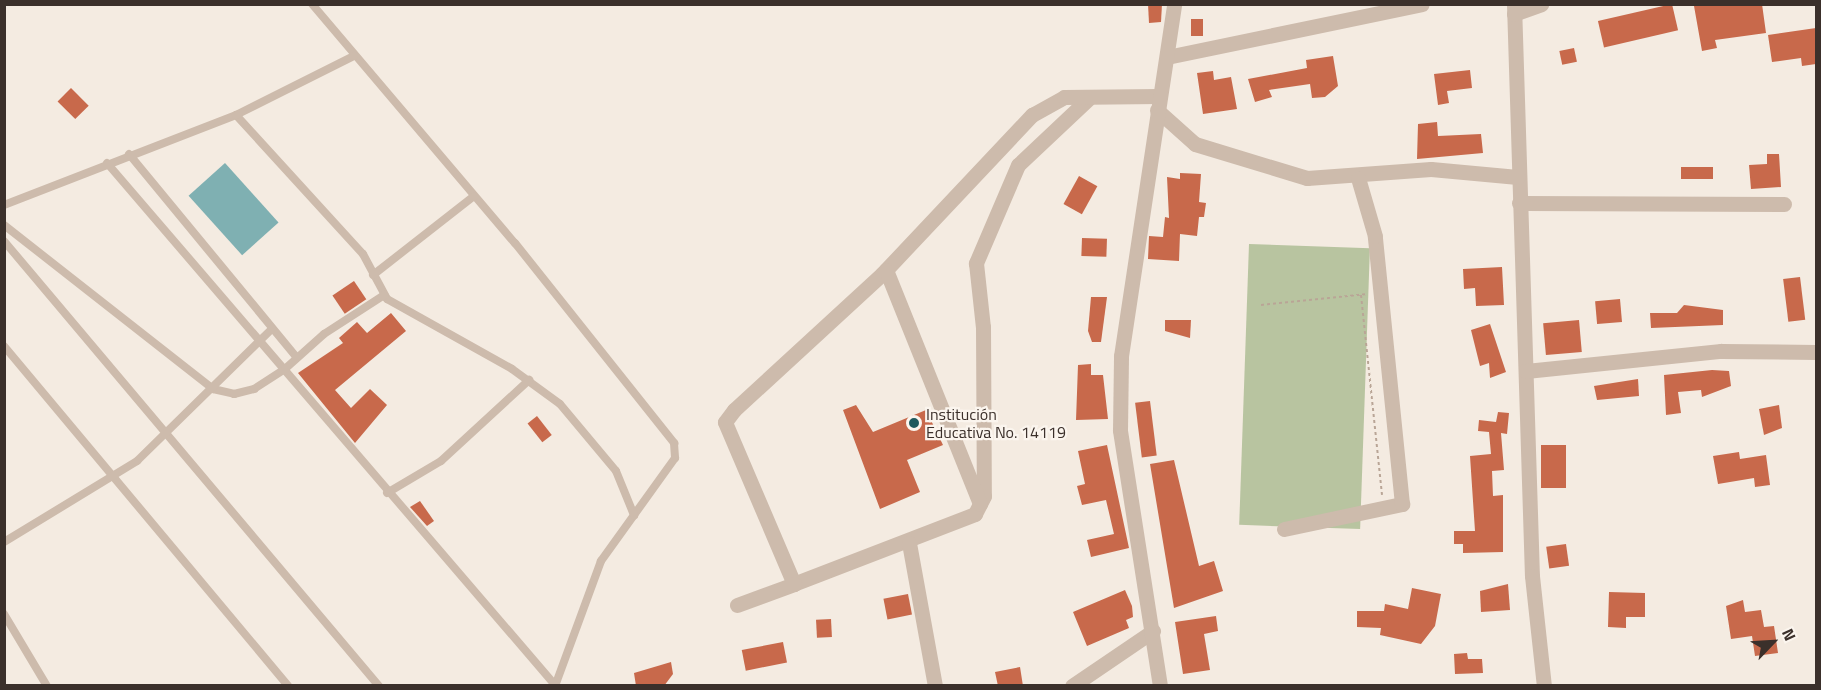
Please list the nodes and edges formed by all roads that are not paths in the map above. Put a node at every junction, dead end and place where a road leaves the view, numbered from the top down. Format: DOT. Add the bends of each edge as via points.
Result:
graph roads {
  1 [pos="312,4"];
  2 [pos="1174,4"];
  3 [pos="1422,4"];
  4 [pos="1541,4"];
  5 [pos="1514,9"];
  6 [pos="354,56"];
  7 [pos="1167,57"];
  8 [pos="1088,99"];
  9 [pos="1158,103"];
  10 [pos="236,115"];
  11 [pos="129,154"];
  12 [pos="107,163"];
  13 [pos="1358,177"];
  14 [pos="1518,177"];
  15 [pos="474,196"];
  16 [pos="1519,203"];
  17 [pos="1784,204"];
  18 [pos="4,205"];
  19 [pos="4,225"];
  20 [pos="4,241"];
  21 [pos="886,270"];
  22 [pos="372,275"];
  23 [pos="384,295"];
  24 [pos="272,329"];
  25 [pos="263,338"];
  26 [pos="4,346"];
  27 [pos="1816,352"];
  28 [pos="297,358"];
  29 [pos="286,368"];
  30 [pos="1526,371"];
  31 [pos="529,380"];
  32 [pos="213,389"];
  33 [pos="168,430"];
  34 [pos="112,477"];
  35 [pos="387,493"];
  36 [pos="980,504"];
  37 [pos="634,515"];
  38 [pos="1284,529"];
  39 [pos="4,542"];
  40 [pos="909,543"];
  41 [pos="794,584"];
  42 [pos="737,605"];
  43 [pos="4,614"];
  44 [pos="1153,631"];
  45 [pos="555,685"];
  46 [pos="47,686"];
  47 [pos="288,686"];
  48 [pos="379,686"];
  49 [pos="935,686"];
  50 [pos="1072,686"];
  51 [pos="1160,686"];
  52 [pos="1544,686"];
  1 -- 6 [label="lane"];
  2 -- 7 [label="street"];
  3 -- 7 [label="street"];
  4 -- 5 [label="street"];
  5 -- 14 [label="street"];
  6 -- 10 [label="lane"];
  6 -- 15 [label="lane"];
  7 -- 9 [label="street"];
  8 -- 9 [label="street"];
  8 -- 21 [label="street" via="1064,97 1032,116"];
  8 -- 36 [label="street" via="1018,165 976,263 984,327"];
  9 -- 13 [label="street" via="1195,144 1307,178"];
  9 -- 44 [label="street" via="1121,356 1120,430"];
  10 -- 11 [label="lane"];
  10 -- 22 [label="lane" via="363,254"];
  11 -- 12 [label="lane"];
  11 -- 24 [label="lane"];
  12 -- 18 [label="lane"];
  12 -- 25 [label="lane"];
  13 -- 14 [label="street" via="1431,169"];
  13 -- 38 [label="street" via="1375,236 1402,504"];
  14 -- 16 [label="street"];
  15 -- 22 [label="lane"];
  15 -- 37 [label="lane" via="674,443 675,458"];
  16 -- 17 [label="street"];
  16 -- 30 [label="street"];
  19 -- 32 [label="lane"];
  20 -- 33 [label="lane"];
  21 -- 36 [label="street"];
  21 -- 41 [label="street" via="725,422"];
  22 -- 23 [label="lane"];
  23 -- 28 [label="lane"];
  23 -- 31 [label="lane"];
  24 -- 25 [label="lane"];
  24 -- 28 [label="lane"];
  25 -- 29 [label="lane"];
  25 -- 32 [label="lane"];
  26 -- 34 [label="lane"];
  27 -- 30 [label="street" via="1721,351"];
  28 -- 29 [label="lane"];
  29 -- 32 [label="lane" via="254,389 234,394"];
  29 -- 35 [label="lane"];
  30 -- 52 [label="street" via="1532,576"];
  31 -- 35 [label="lane" via="441,461"];
  31 -- 37 [label="lane" via="560,404 616,471"];
  32 -- 33 [label="lane"];
  33 -- 34 [label="lane" via="137,461"];
  33 -- 48 [label="lane"];
  34 -- 39 [label="lane"];
  34 -- 47 [label="lane"];
  35 -- 45 [label="lane"];
  36 -- 40 [label="street" via="975,514"];
  37 -- 45 [label="lane" via="601,561"];
  40 -- 41 [label="street"];
  40 -- 49 [label="street"];
  41 -- 42 [label="street"];
  43 -- 46 [label="lane"];
  44 -- 50 [label="street"];
  44 -- 51 [label="street"];
}
